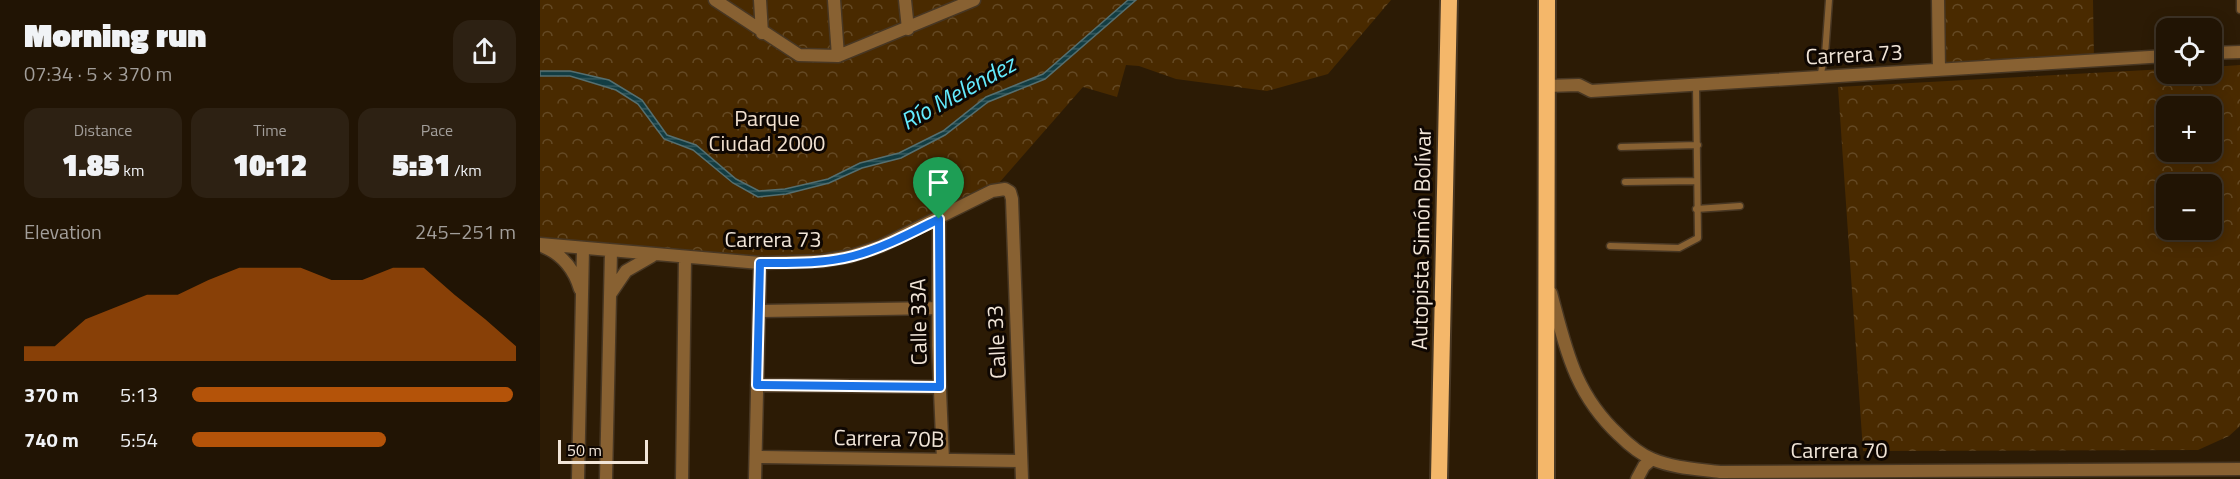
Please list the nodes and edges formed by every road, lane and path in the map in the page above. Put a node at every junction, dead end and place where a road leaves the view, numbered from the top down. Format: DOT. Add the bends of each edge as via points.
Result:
graph roads {
  1 [pos="715,0"];
  2 [pos="759,0"];
  3 [pos="834,0"];
  4 [pos="905,0"];
  5 [pos="1449,0"];
  6 [pos="1547,0"];
  7 [pos="1829,0"];
  8 [pos="1938,0"];
  9 [pos="2240,0"];
  10 [pos="971,1"];
  11 [pos="2240,10"];
  12 [pos="908,29"];
  13 [pos="762,33"];
  14 [pos="2240,52"];
  15 [pos="2222,53"];
  16 [pos="838,56"];
  17 [pos="2156,57"];
  18 [pos="1939,70"];
  19 [pos="1820,77"];
  20 [pos="1696,85"];
  21 [pos="1545,86"];
  22 [pos="1698,146"];
  23 [pos="1621,147"];
  24 [pos="1697,180"];
  25 [pos="1625,182"];
  26 [pos="1012,203"];
  27 [pos="1740,206"];
  28 [pos="1696,209"];
  29 [pos="939,219"];
  30 [pos="540,245"];
  31 [pos="1610,246"];
  32 [pos="583,249"];
  33 [pos="611,251"];
  34 [pos="654,256"];
  35 [pos="685,258"];
  36 [pos="760,263"];
  37 [pos="1548,283"];
  38 [pos="582,295"];
  39 [pos="610,297"];
  40 [pos="938,308"];
  41 [pos="759,311"];
  42 [pos="757,385"];
  43 [pos="940,387"];
  44 [pos="756,457"];
  45 [pos="1652,459"];
  46 [pos="943,460"];
  47 [pos="1021,461"];
  48 [pos="2240,463"];
  49 [pos="2234,469"];
  50 [pos="578,479"];
  51 [pos="606,479"];
  52 [pos="682,479"];
  53 [pos="755,479"];
  54 [pos="1022,479"];
  55 [pos="1439,479"];
  56 [pos="1546,479"];
  57 [pos="1637,479"];
  1 -- 13 [label="street"];
  2 -- 13 [label="street"];
  3 -- 16 [label="street"];
  4 -- 12 [label="street"];
  5 -- 55 [label="highway, Autopista Simón Bolívar"];
  6 -- 21 [label="highway"];
  7 -- 19 [label="lane" via="1826,55"];
  8 -- 18 [label="street"];
  9 -- 11 [label="lane"];
  10 -- 12 [label="street"];
  12 -- 16 [label="street"];
  13 -- 16 [label="street" via="799,55"];
  14 -- 15 [label="street"];
  17 -- 18 [label="street, Carrera 73"];
  18 -- 19 [label="street, Carrera 73"];
  19 -- 20 [label="street, Carrera 73"];
  20 -- 21 [label="street, Carrera 73" via="1591,91 1579,85"];
  20 -- 22 [label="lane"];
  21 -- 37 [label="highway"];
  22 -- 23 [label="lane"];
  22 -- 24 [label="lane"];
  24 -- 25 [label="lane"];
  24 -- 28 [label="lane"];
  26 -- 29 [label="street, Carrera 73" via="1008,190 1002,188"];
  26 -- 47 [label="street, Calle 33"];
  27 -- 28 [label="lane"];
  28 -- 31 [label="lane" via="1698,238 1687,245"];
  29 -- 36 [label="street, Carrera 73" via="851,256"];
  29 -- 40 [label="street, Calle 33A"];
  30 -- 32 [label="street, Carrera 73"];
  30 -- 38 [label="street" via="570,266"];
  32 -- 33 [label="street, Carrera 73"];
  32 -- 38 [label="street"];
  33 -- 34 [label="street, Carrera 73"];
  33 -- 39 [label="street"];
  34 -- 35 [label="street, Carrera 73"];
  34 -- 39 [label="street" via="626,271"];
  35 -- 36 [label="street, Carrera 73"];
  35 -- 52 [label="street"];
  36 -- 41 [label="street"];
  37 -- 45 [label="street, Carrera 70" via="1567,354 1586,396 1615,432"];
  37 -- 56 [label="highway"];
  38 -- 50 [label="street"];
  39 -- 51 [label="street"];
  40 -- 41 [label="street"];
  40 -- 43 [label="street, Calle 33A"];
  41 -- 42 [label="street"];
  42 -- 43 [label="street"];
  42 -- 44 [label="street"];
  43 -- 46 [label="street, Calle 33A"];
  44 -- 46 [label="street, Carrera 70B"];
  44 -- 53 [label="street"];
  45 -- 49 [label="street, Carrera 70" via="1720,472"];
  45 -- 57 [label="street"];
  46 -- 47 [label="street, Carrera 70B"];
  47 -- 54 [label="street, Calle 33"];
  48 -- 49 [label="street"];
}
